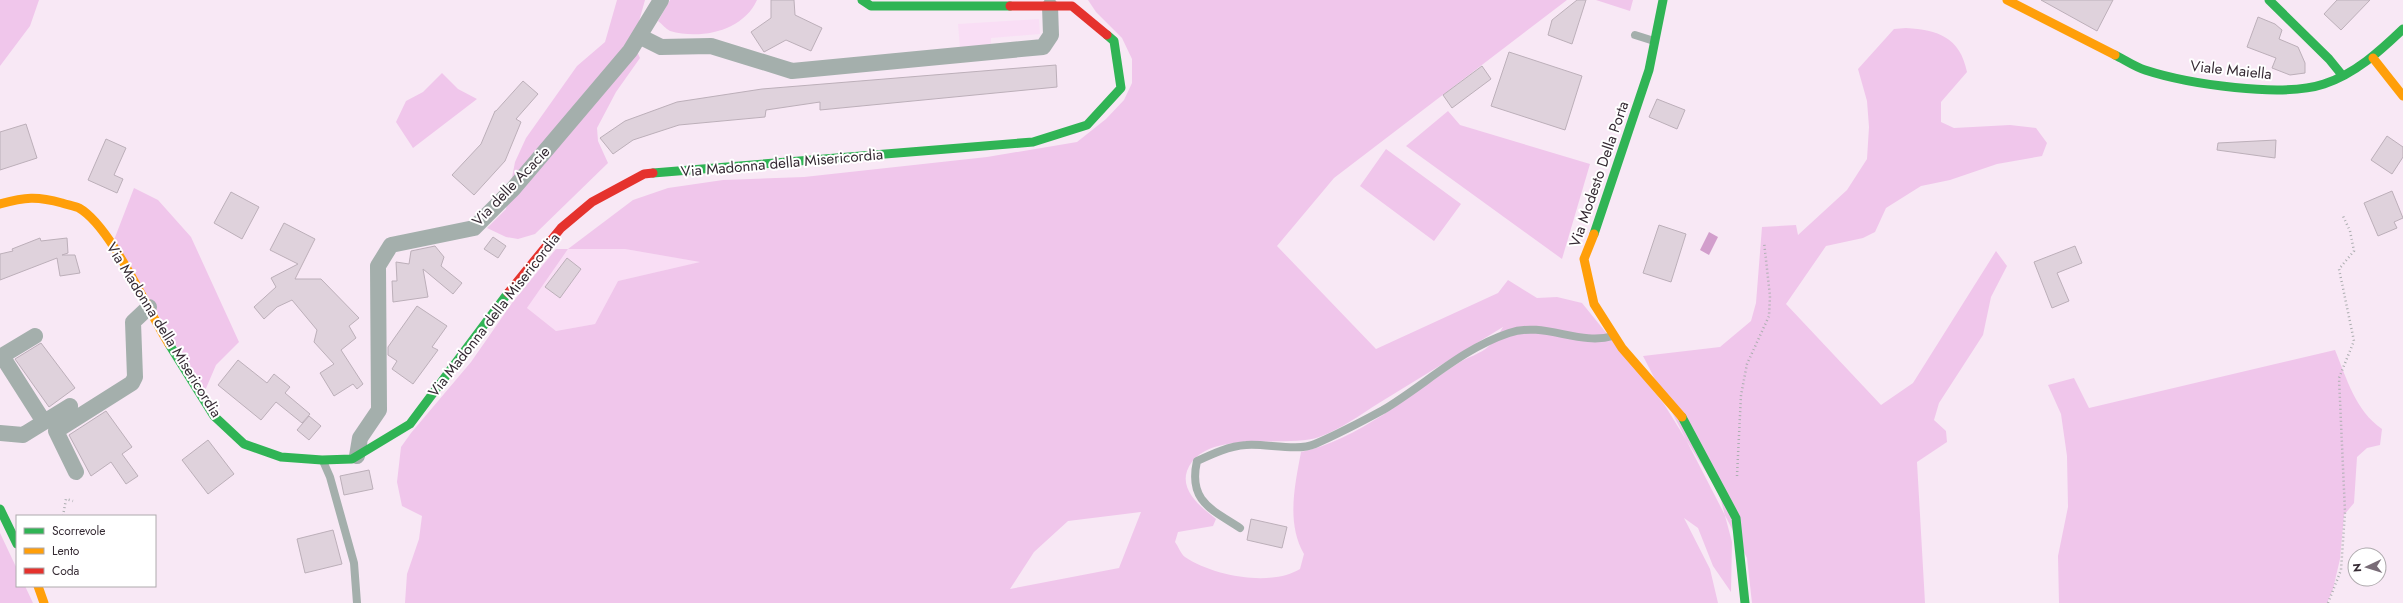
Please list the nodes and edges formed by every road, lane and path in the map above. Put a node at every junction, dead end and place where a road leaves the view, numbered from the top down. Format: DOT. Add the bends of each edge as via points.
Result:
graph roads {
  1 [pos="661,0"];
  2 [pos="862,0"];
  3 [pos="1663,0"];
  4 [pos="2007,0"];
  5 [pos="2269,0"];
  6 [pos="986,3"];
  7 [pos="1050,6"];
  8 [pos="2403,29"];
  9 [pos="1635,35"];
  10 [pos="639,36"];
  11 [pos="1655,41"];
  12 [pos="2372,58"];
  13 [pos="2342,75"];
  14 [pos="2403,96"];
  15 [pos="0,204"];
  16 [pos="2343,216"];
  17 [pos="1764,242"];
  18 [pos="149,307"];
  19 [pos="35,336"];
  20 [pos="1614,336"];
  21 [pos="70,406"];
  22 [pos="44,422"];
  23 [pos="0,433"];
  24 [pos="357,456"];
  25 [pos="322,460"];
  26 [pos="76,472"];
  27 [pos="1736,483"];
  28 [pos="73,501"];
  29 [pos="0,509"];
  30 [pos="64,515"];
  31 [pos="1240,528"];
  32 [pos="16,542"];
  33 [pos="38,587"];
  34 [pos="44,603"];
  35 [pos="357,603"];
  36 [pos="1745,603"];
  37 [pos="2328,603"];
  1 -- 10 [label="street, Via delle Acacie"];
  2 -- 6 [label="main road, Via Madonna della Misericordia" via="870,6"];
  3 -- 11 [label="main road, Via Modesto Della Porta"];
  4 -- 13 [label="main road, Viale Maiella" via="2144,70 2202,84 2294,91 2318,86"];
  5 -- 13 [label="main road"];
  6 -- 7 [label="main road, Via Madonna della Misericordia"];
  7 -- 10 [label="street" via="1051,35 1043,47 792,71 712,46 661,47"];
  7 -- 24 [label="main road, Via Madonna della Misericordia" via="1072,6 1114,41 1121,88 1087,126 1033,142 644,174 592,202 561,228 528,267 410,424"];
  8 -- 12 [label="main road, Viale Maiella"];
  9 -- 11 [label="lane"];
  10 -- 24 [label="street, Via delle Acacie" via="630,51 513,189 474,228 391,245 378,266 379,410 360,438"];
  11 -- 20 [label="main road, Via Modesto Della Porta" via="1649,70 1602,214 1584,259 1594,304"];
  12 -- 13 [label="main road, Viale Maiella"];
  12 -- 14 [label="main road"];
  15 -- 18 [label="main road, Via Madonna della Misericordia" via="22,198 41,197 79,208 97,222"];
  16 -- 37 [label="path" via="2350,231 2354,251 2339,269 2354,341 2339,378 2345,512 2341,570"];
  17 -- 27 [label="path" via="1770,296 1769,316 1747,364 1741,396"];
  18 -- 25 [label="main road, Via Madonna della Misericordia" via="166,340 214,416 244,444 281,457"];
  18 -- 26 [label="street" via="133,322 135,377 132,383 56,431"];
  19 -- 22 [label="street" via="2,356"];
  20 -- 31 [label="lane" via="1605,338 1564,334 1534,328 1510,333 1472,349 1383,410 1313,445 1245,445 1214,452 1197,461 1193,478 1205,505"];
  20 -- 36 [label="main road, Via Modesto Della Porta" via="1684,420 1736,518"];
  21 -- 22 [label="street"];
  22 -- 23 [label="street" via="23,435"];
  24 -- 25 [label="main road, Via Madonna della Misericordia" via="352,459"];
  25 -- 35 [label="lane" via="330,477 354,563"];
  28 -- 30 [label="path" via="66,499"];
  29 -- 32 [label="main road"];
  33 -- 34 [label="main road"];
}
